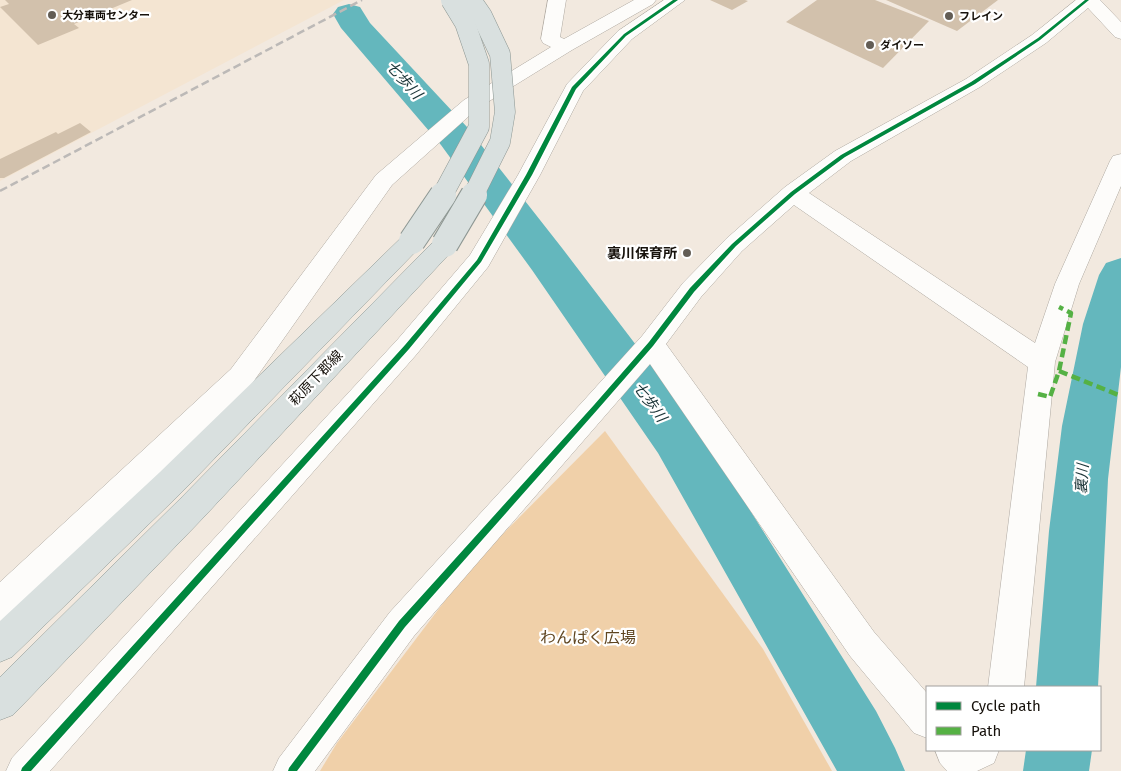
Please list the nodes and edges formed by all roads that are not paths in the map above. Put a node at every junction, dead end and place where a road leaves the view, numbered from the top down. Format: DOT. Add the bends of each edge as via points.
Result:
graph roads {
  1 [pos="451,0"];
  2 [pos="471,0"];
  3 [pos="557,0"];
  4 [pos="647,0"];
  5 [pos="676,0"];
  6 [pos="1088,0"];
  7 [pos="1121,33"];
  8 [pos="565,46"];
  9 [pos="1121,161"];
  10 [pos="793,193"];
  11 [pos="645,350"];
  12 [pos="1042,362"];
  13 [pos="0,605"];
  14 [pos="0,645"];
  15 [pos="1006,686"];
  16 [pos="0,702"];
  17 [pos="926,719"];
  18 [pos="954,751"];
  19 [pos="979,751"];
  20 [pos="25,771"];
  21 [pos="292,771"];
  1 -- 14 [label="main road, 萩原下郡線, bridge" via="465,22 479,64 480,128 449,186 412,241 171,482"];
  2 -- 16 [label="main road, 萩原下郡線, bridge" via="500,54 505,112 500,142 468,207 445,244 192,508"];
  3 -- 8 [label="street" via="550,38"];
  4 -- 8 [label="street"];
  5 -- 20 [label="street" via="625,35 574,88 479,261 407,347"];
  6 -- 7 [label="street"];
  6 -- 10 [label="street" via="1039,39 973,83 843,156"];
  8 -- 13 [label="street" via="471,104 384,180 241,377"];
  9 -- 12 [label="street" via="1067,284"];
  10 -- 11 [label="street" via="734,245 692,290"];
  10 -- 12 [label="street"];
  11 -- 17 [label="street" via="862,644"];
  11 -- 21 [label="street" via="402,624"];
  12 -- 15 [label="street"];
  18 -- 19 [label="street" via="961,759"];
}
